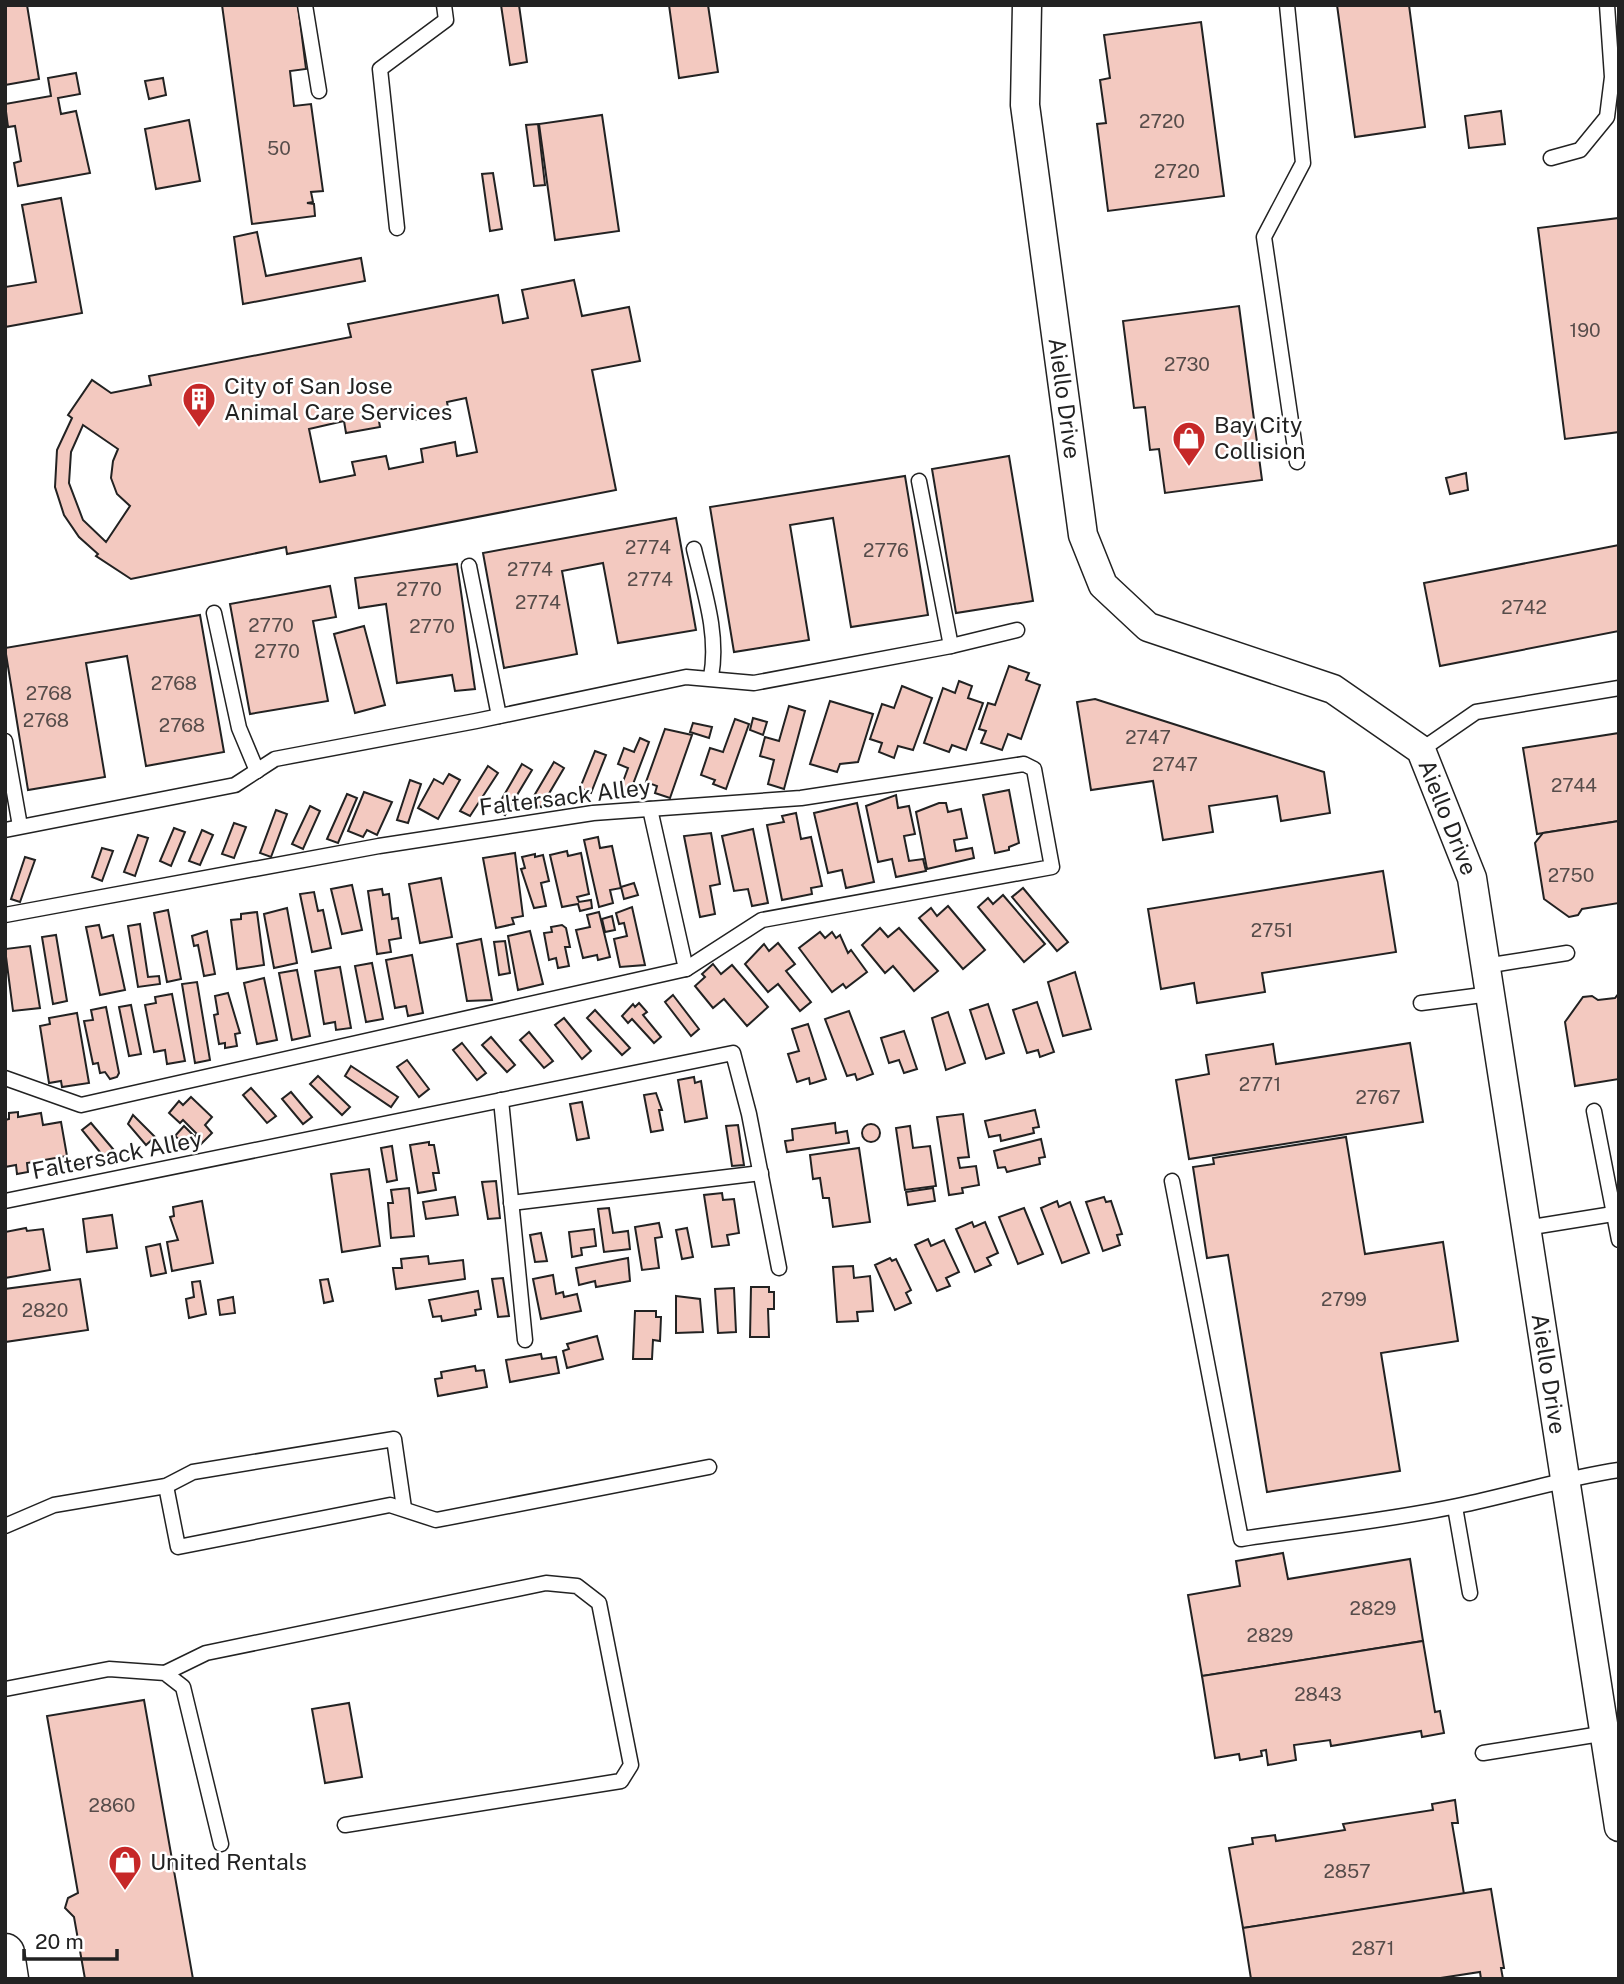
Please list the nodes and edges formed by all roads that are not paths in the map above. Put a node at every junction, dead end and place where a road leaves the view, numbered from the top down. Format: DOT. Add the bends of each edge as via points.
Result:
graph roads {
  1 [pos="304,5"];
  2 [pos="444,5"];
  3 [pos="1027,5"];
  4 [pos="1287,5"];
  5 [pos="1607,5"];
  6 [pos="319,92"];
  7 [pos="1552,158"];
  8 [pos="397,228"];
  9 [pos="1297,462"];
  10 [pos="919,481"];
  11 [pos="694,549"];
  12 [pos="469,566"];
  13 [pos="214,613"];
  14 [pos="1017,630"];
  15 [pos="951,646"];
  16 [pos="711,677"];
  17 [pos="1619,688"];
  18 [pos="499,716"];
  19 [pos="5,741"];
  20 [pos="1421,750"];
  21 [pos="257,771"];
  22 [pos="650,809"];
  23 [pos="20,826"];
  24 [pos="5,830"];
  25 [pos="5,915"];
  26 [pos="1567,953"];
  27 [pos="686,969"];
  28 [pos="1488,980"];
  29 [pos="1421,1003"];
  30 [pos="5,1078"];
  31 [pos="501,1100"];
  32 [pos="1594,1111"];
  33 [pos="761,1173"];
  34 [pos="1172,1181"];
  35 [pos="5,1201"];
  36 [pos="511,1203"];
  37 [pos="1616,1214"];
  38 [pos="1526,1228"];
  39 [pos="1619,1240"];
  40 [pos="779,1268"];
  41 [pos="525,1340"];
  42 [pos="709,1467"];
  43 [pos="1619,1470"];
  44 [pos="1565,1478"];
  45 [pos="166,1486"];
  46 [pos="1455,1507"];
  47 [pos="404,1508"];
  48 [pos="5,1526"];
  49 [pos="1470,1593"];
  50 [pos="165,1673"];
  51 [pos="5,1689"];
  52 [pos="1612,1732"];
  53 [pos="1483,1753"];
  54 [pos="345,1825"];
  55 [pos="1619,1826"];
  56 [pos="221,1844"];
  57 [pos="5,1953"];
  58 [pos="9,1979"];
  1 -- 6 [label="lane"];
  2 -- 8 [label="lane" via="446,20 380,69"];
  3 -- 20 [label="street, Aiello Drive" via="1025,105 1030,146 1083,535 1103,585 1147,627 1333,689"];
  4 -- 9 [label="lane" via="1303,163 1264,237"];
  5 -- 7 [label="lane" via="1612,78 1607,117 1580,150"];
  10 -- 15 [label="lane"];
  11 -- 16 [label="lane" via="714,638"];
  12 -- 18 [label="lane"];
  13 -- 21 [label="lane" via="239,727"];
  14 -- 15 [label="lane"];
  15 -- 16 [label="lane" via="754,683"];
  16 -- 18 [label="lane" via="686,677"];
  17 -- 20 [label="lane" via="1476,712"];
  18 -- 21 [label="lane" via="275,759"];
  19 -- 23 [label="lane"];
  20 -- 28 [label="street, Aiello Drive" via="1472,878"];
  21 -- 23 [label="lane" via="235,785"];
  22 -- 25 [label="lane, Faltersack Alley" via="593,813 379,846"];
  22 -- 27 [label="lane"];
  22 -- 27 [label="lane, Faltersack Alley" via="801,797 1024,764 1034,769 1038,780 1052,867 762,920"];
  23 -- 24 [label="lane"];
  26 -- 28 [label="lane"];
  27 -- 30 [label="lane" via="81,1105"];
  28 -- 29 [label="lane"];
  28 -- 38 [label="street, Aiello Drive"];
  31 -- 33 [label="lane, Faltersack Alley" via="733,1053"];
  31 -- 35 [label="lane, Faltersack Alley"];
  31 -- 36 [label="lane"];
  32 -- 37 [label="lane"];
  33 -- 36 [label="lane"];
  33 -- 40 [label="lane"];
  34 -- 46 [label="lane" via="1241,1539"];
  36 -- 41 [label="lane"];
  37 -- 38 [label="lane"];
  37 -- 39 [label="lane"];
  38 -- 44 [label="street, Aiello Drive"];
  42 -- 47 [label="lane" via="436,1520"];
  43 -- 44 [label="lane"];
  44 -- 46 [label="lane"];
  44 -- 52 [label="street, Aiello Drive"];
  45 -- 47 [label="lane" via="178,1547 390,1505"];
  45 -- 47 [label="lane" via="194,1472 394,1439"];
  45 -- 48 [label="lane" via="54,1504"];
  46 -- 49 [label="lane"];
  50 -- 51 [label="lane" via="109,1669"];
  50 -- 54 [label="lane" via="206,1653 546,1583 577,1587 599,1604 631,1765 621,1782"];
  50 -- 56 [label="lane" via="183,1687"];
  52 -- 53 [label="lane"];
  52 -- 55 [label="street, Aiello Drive"];
  57 -- 58 [label="main road"];
}
